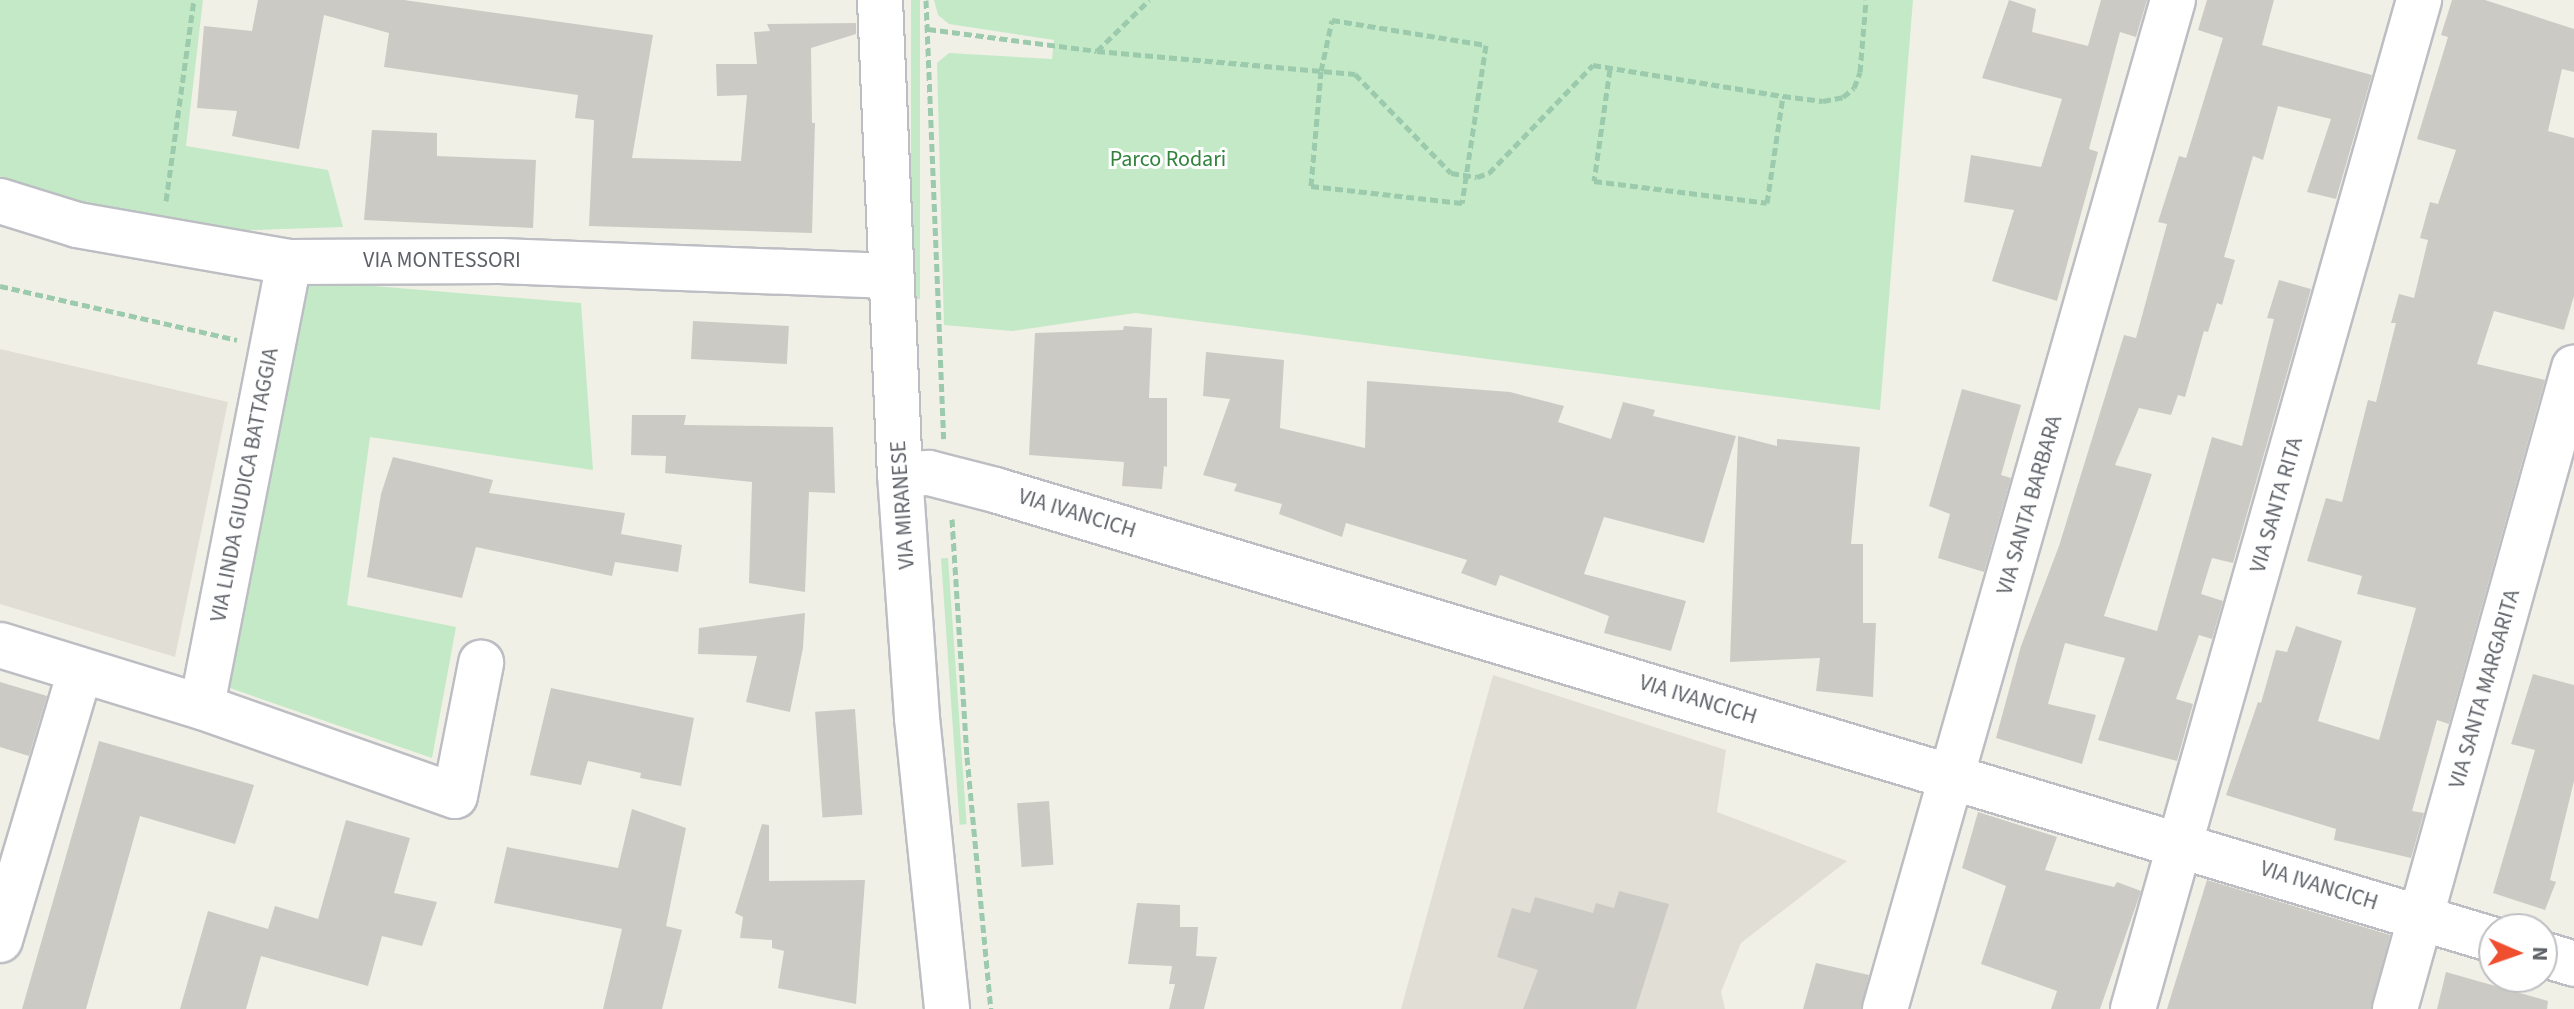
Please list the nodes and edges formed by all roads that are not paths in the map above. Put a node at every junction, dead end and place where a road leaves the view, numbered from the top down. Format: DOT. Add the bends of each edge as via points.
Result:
graph roads {
  1 [pos="880,0"];
  2 [pos="2173,0"];
  3 [pos="2419,0"];
  4 [pos="0,201"];
  5 [pos="289,262"];
  6 [pos="890,276"];
  7 [pos="2574,368"];
  8 [pos="900,474"];
  9 [pos="0,645"];
  10 [pos="481,663"];
  11 [pos="80,672"];
  12 [pos="202,707"];
  13 [pos="1952,777"];
  14 [pos="2181,844"];
  15 [pos="2421,918"];
  16 [pos="2478,935"];
  17 [pos="0,940"];
  18 [pos="947,1009"];
  19 [pos="1885,1009"];
  20 [pos="2133,1009"];
  21 [pos="2395,1009"];
  1 -- 6 [label="street, VIA MIRANESE"];
  2 -- 13 [label="street, VIA SANTA BARBARA"];
  3 -- 14 [label="street, VIA SANTA RITA"];
  4 -- 5 [label="street, VIA MONTESSORI" via="77,225"];
  5 -- 6 [label="street, VIA MONTESSORI" via="500,261"];
  5 -- 12 [label="street, VIA LINDA GIUDICA BATTAGGIA"];
  6 -- 8 [label="street, VIA MIRANESE"];
  7 -- 15 [label="street, VIA SANTA MARGARITA"];
  8 -- 13 [label="street, VIA IVANCICH" via="941,475 1010,494"];
  8 -- 18 [label="street, VIA MIRANESE" via="917,718"];
  9 -- 11 [label="street"];
  10 -- 12 [label="street" via="455,796"];
  11 -- 12 [label="street"];
  11 -- 17 [label="street"];
  13 -- 14 [label="street, VIA IVANCICH"];
  13 -- 19 [label="street, VIA SANTA BARBARA"];
  14 -- 15 [label="street, VIA IVANCICH"];
  14 -- 20 [label="street, VIA SANTA RITA"];
  15 -- 16 [label="street, VIA IVANCICH"];
  15 -- 21 [label="street, VIA SANTA MARGARITA"];
}
